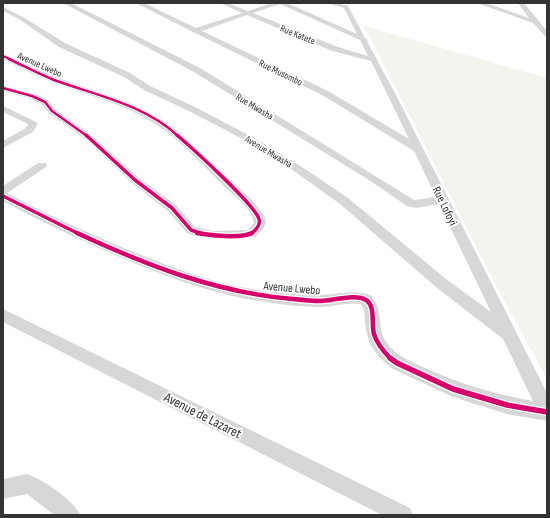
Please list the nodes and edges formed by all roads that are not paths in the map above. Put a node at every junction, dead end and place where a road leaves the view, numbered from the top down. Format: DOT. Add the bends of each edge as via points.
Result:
graph roads {
  1 [pos="66,3"];
  2 [pos="139,3"];
  3 [pos="223,3"];
  4 [pos="278,3"];
  5 [pos="282,3"];
  6 [pos="331,3"];
  7 [pos="480,3"];
  8 [pos="521,3"];
  9 [pos="348,5"];
  10 [pos="3,9"];
  11 [pos="248,12"];
  12 [pos="535,22"];
  13 [pos="194,31"];
  14 [pos="547,35"];
  15 [pos="365,40"];
  16 [pos="3,56"];
  17 [pos="374,60"];
  18 [pos="3,88"];
  19 [pos="3,109"];
  20 [pos="3,145"];
  21 [pos="418,149"];
  22 [pos="42,165"];
  23 [pos="3,191"];
  24 [pos="3,196"];
  25 [pos="443,200"];
  26 [pos="3,314"];
  27 [pos="509,334"];
  28 [pos="547,411"];
  29 [pos="3,489"];
  30 [pos="70,515"];
  31 [pos="403,515"];
  1 -- 25 [label="street, Rue Mwasha" via="197,70 412,203"];
  2 -- 13 [label="street, Rue Musombo"];
  3 -- 11 [label="street, Rue Katete"];
  4 -- 11 [label="street"];
  5 -- 15 [label="street"];
  6 -- 9 [label="street"];
  7 -- 12 [label="street"];
  8 -- 12 [label="street"];
  9 -- 15 [label="street, Rue Lofoyi" via="351,19"];
  10 -- 27 [label="street, Avenue Mwasha" via="62,45 194,110 253,141 298,169 344,201 440,283"];
  11 -- 13 [label="street"];
  11 -- 17 [label="street, Rue Katete" via="335,49"];
  12 -- 14 [label="street"];
  13 -- 21 [label="street, Rue Musombo" via="325,93"];
  15 -- 17 [label="street, Rue Lofoyi"];
  16 -- 18 [label="street, Avenue Lwebo" via="52,80 114,100 150,116 176,134 248,203 259,217 260,223 251,234 197,233 186,226 172,208 135,180 91,139 52,111 45,102"];
  17 -- 21 [label="street, Rue Lofoyi"];
  19 -- 20 [label="street" via="33,123 30,130"];
  21 -- 25 [label="street, Rue Lofoyi"];
  22 -- 23 [label="street"];
  24 -- 28 [label="street, Avenue Lwebo" via="103,246 205,284 240,293 302,300 365,299 370,305 377,341 389,358 397,363 453,389 507,405"];
  25 -- 27 [label="street, Rue Lofoyi"];
  26 -- 31 [label="street, Avenue de Lazaret"];
  27 -- 28 [label="street, Rue Lofoyi"];
  29 -- 30 [label="street" via="27,484 35,487"];
}
